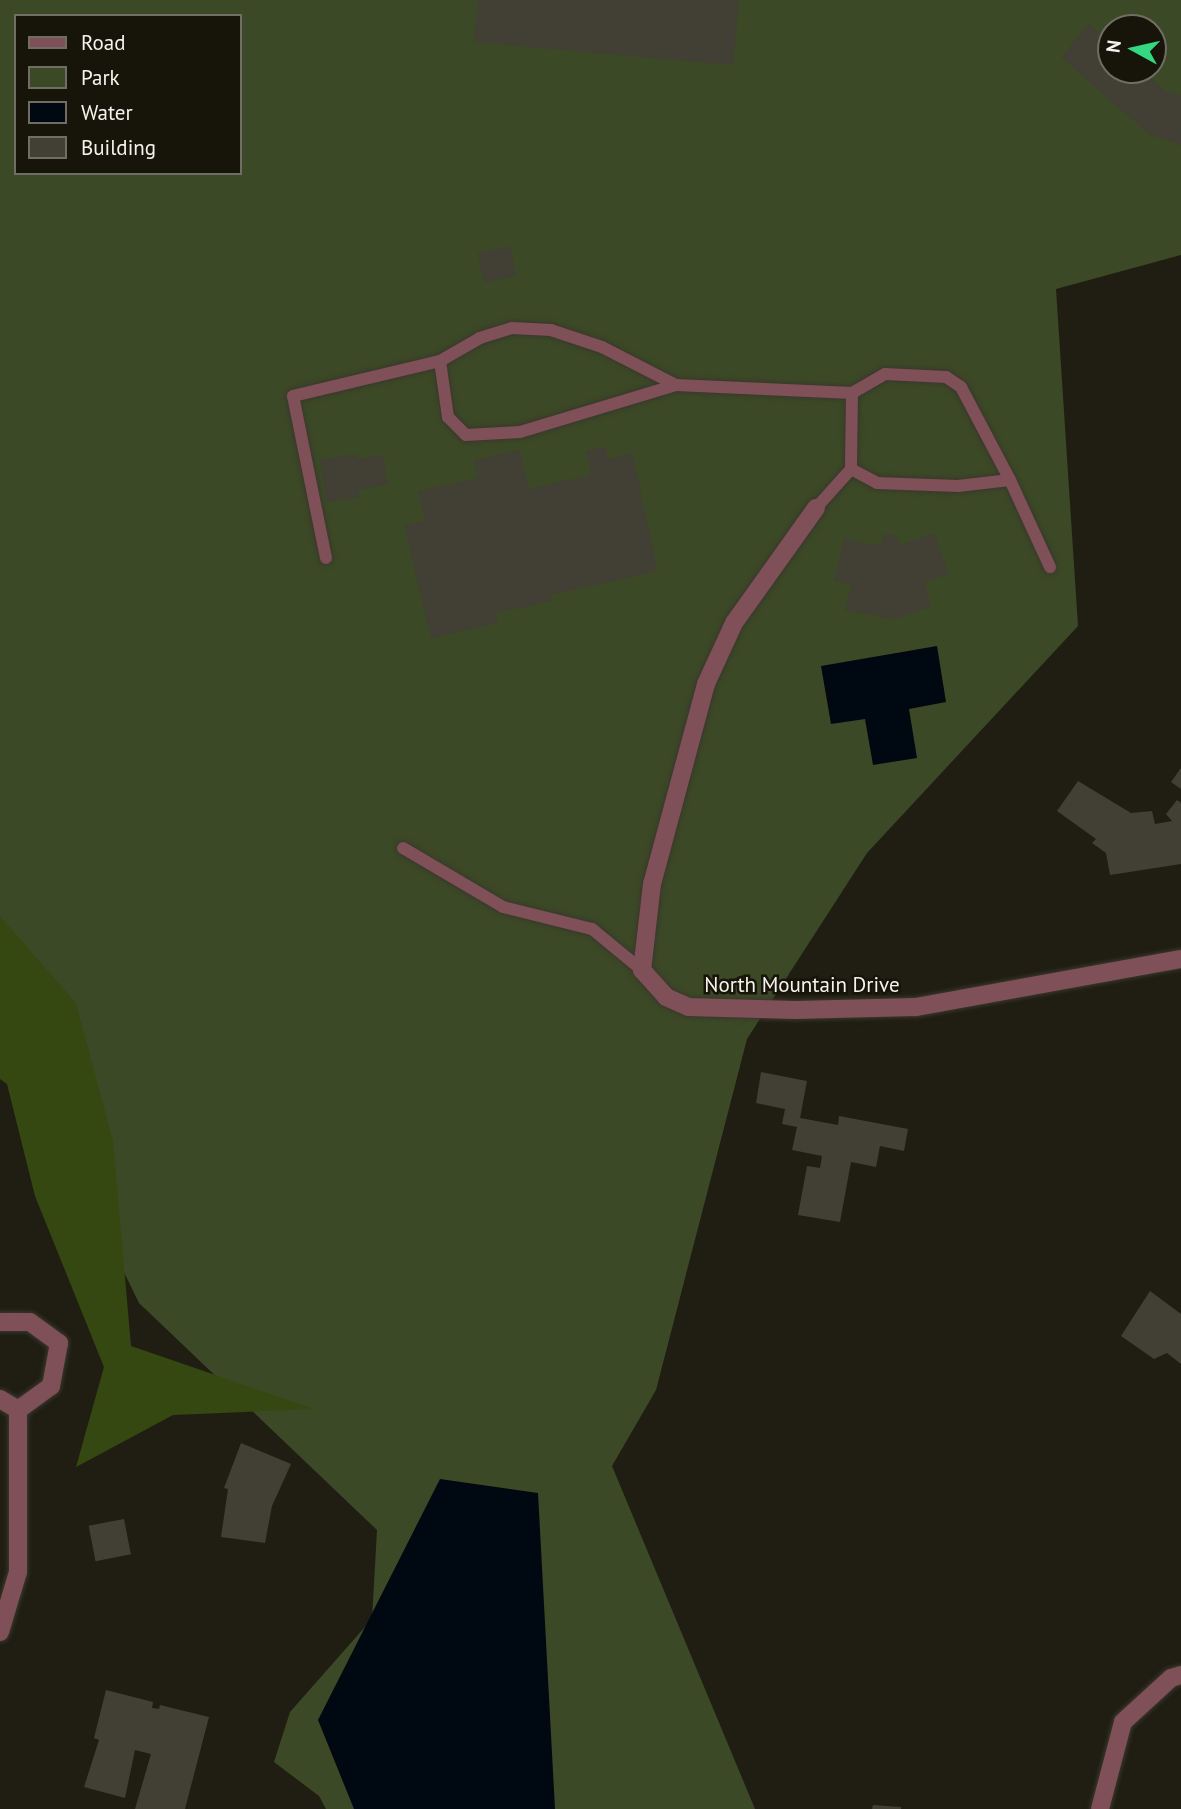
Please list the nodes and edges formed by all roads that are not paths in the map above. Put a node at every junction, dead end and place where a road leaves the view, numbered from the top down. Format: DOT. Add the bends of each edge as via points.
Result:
graph roads {
  1 [pos="440,361"];
  2 [pos="676,385"];
  3 [pos="852,393"];
  4 [pos="852,469"];
  5 [pos="1010,480"];
  6 [pos="816,508"];
  7 [pos="326,558"];
  8 [pos="1050,567"];
  9 [pos="403,848"];
  10 [pos="1181,959"];
  11 [pos="642,970"];
  12 [pos="0,1322"];
  13 [pos="0,1399"];
  14 [pos="18,1410"];
  15 [pos="0,1632"];
  16 [pos="1181,1675"];
  17 [pos="1100,1809"];
  1 -- 2 [label="lane" via="480,338 512,328 551,330 602,347"];
  1 -- 2 [label="lane" via="447,417 466,435 520,432"];
  1 -- 7 [label="lane" via="293,396"];
  2 -- 3 [label="lane"];
  3 -- 4 [label="lane"];
  3 -- 5 [label="lane" via="885,374 946,377 961,387"];
  4 -- 5 [label="lane" via="877,483 958,486"];
  4 -- 6 [label="lane"];
  5 -- 8 [label="lane"];
  6 -- 11 [label="street" via="734,623 706,684 652,884"];
  9 -- 11 [label="lane" via="503,907 592,929"];
  10 -- 11 [label="street, North Mountain Drive" via="916,1007 795,1010 688,1007 666,996"];
  12 -- 14 [label="street" via="30,1322 58,1343 51,1386"];
  13 -- 14 [label="street"];
  14 -- 15 [label="street" via="18,1572"];
  16 -- 17 [label="street" via="1171,1678 1123,1721"];
}
